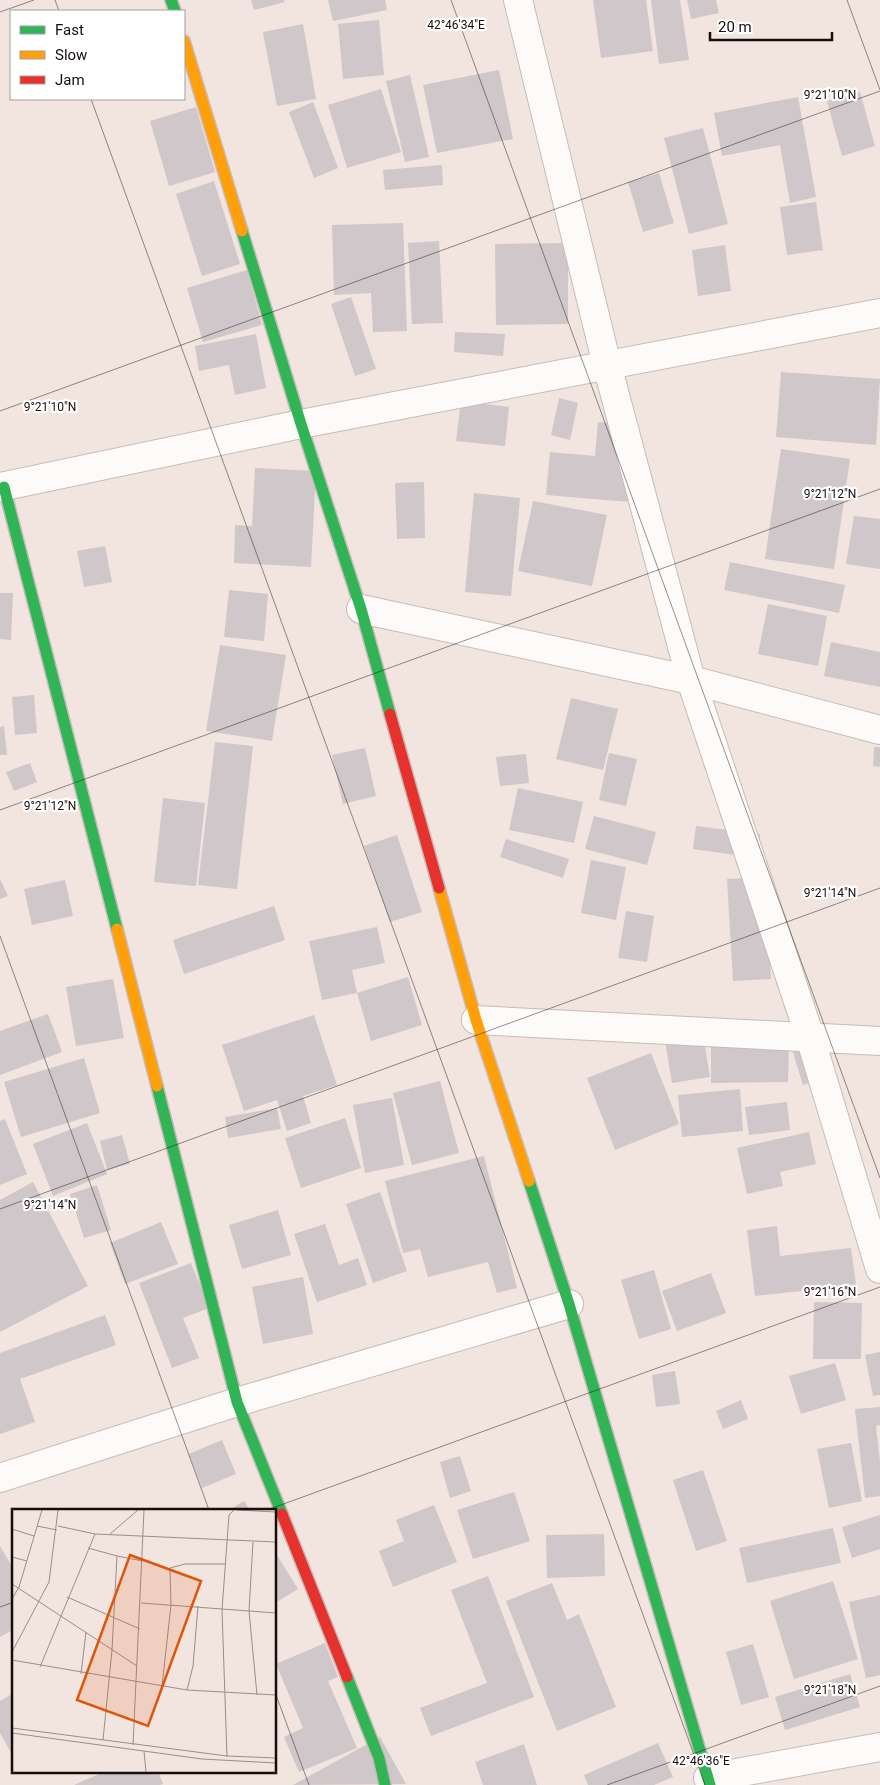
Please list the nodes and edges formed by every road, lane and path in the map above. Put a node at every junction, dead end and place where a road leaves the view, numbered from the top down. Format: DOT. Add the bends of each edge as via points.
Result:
graph roads {
  1 [pos="518,0"];
  2 [pos="185,43"];
  3 [pos="880,313"];
  4 [pos="607,365"];
  5 [pos="301,424"];
  6 [pos="2,487"];
  7 [pos="361,609"];
  8 [pos="691,680"];
  9 [pos="880,730"];
  10 [pos="476,1020"];
  11 [pos="810,1037"];
  12 [pos="880,1041"];
  13 [pos="880,1269"];
  14 [pos="570,1304"];
  15 [pos="237,1402"];
  16 [pos="0,1478"];
  17 [pos="880,1747"];
  18 [pos="709,1782"];
  19 [pos="385,1785"];
  1 -- 4 [label="street"];
  2 -- 5 [label="street"];
  3 -- 4 [label="street"];
  4 -- 5 [label="street"];
  4 -- 8 [label="street"];
  5 -- 6 [label="street"];
  5 -- 7 [label="street"];
  6 -- 15 [label="street"];
  7 -- 8 [label="street"];
  7 -- 10 [label="street"];
  8 -- 9 [label="street"];
  8 -- 11 [label="street"];
  10 -- 11 [label="street"];
  10 -- 14 [label="street"];
  11 -- 12 [label="street"];
  11 -- 13 [label="street"];
  14 -- 15 [label="street"];
  14 -- 18 [label="street"];
  15 -- 16 [label="street"];
  15 -- 19 [label="street" via="379,1758"];
  17 -- 18 [label="street"];
}
